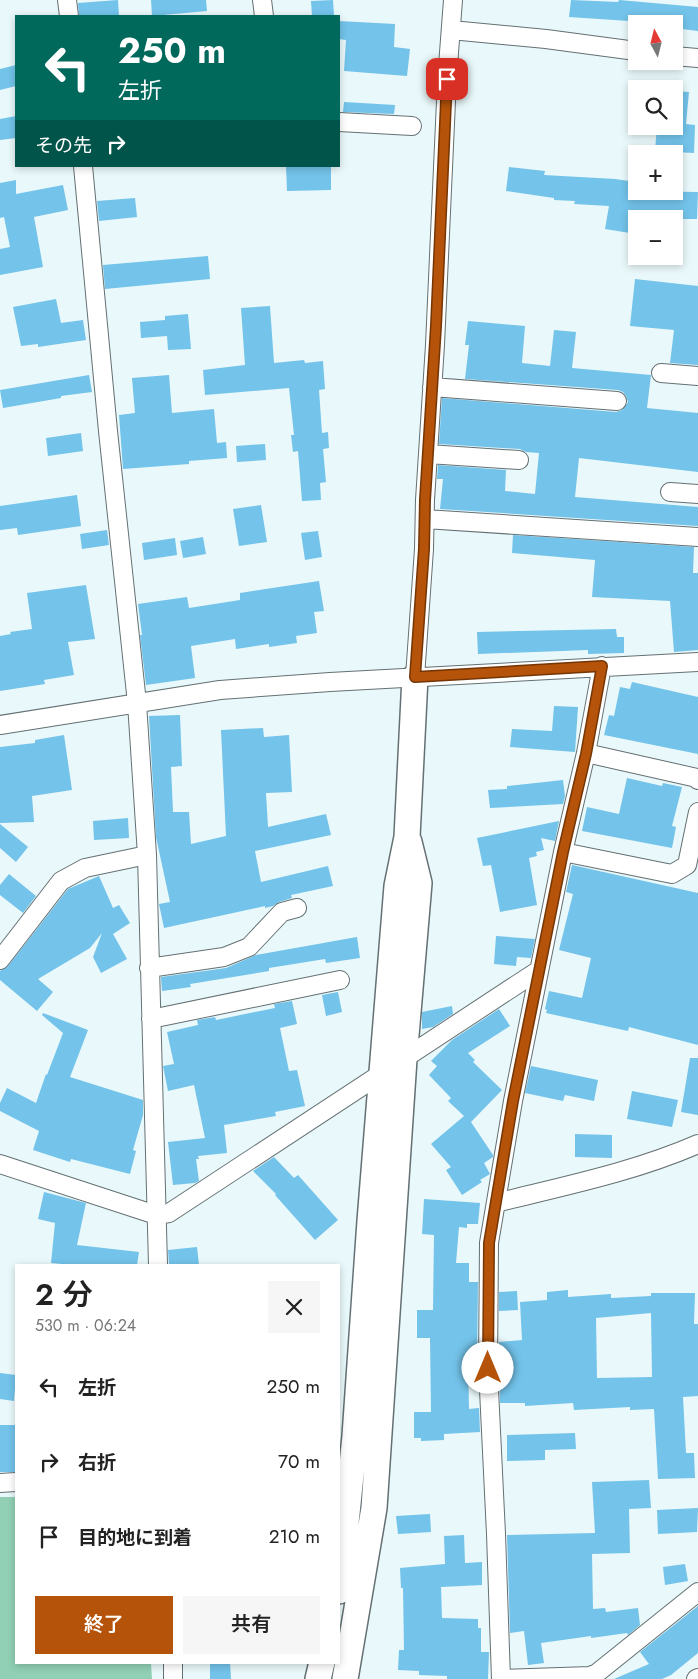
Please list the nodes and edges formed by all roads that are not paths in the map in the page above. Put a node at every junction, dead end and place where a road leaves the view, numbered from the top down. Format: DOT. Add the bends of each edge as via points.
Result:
graph roads {
  1 [pos="67,0"];
  2 [pos="262,0"];
  3 [pos="452,0"];
  4 [pos="69,15"];
  5 [pos="264,15"];
  6 [pos="451,30"];
  7 [pos="628,50"];
  8 [pos="683,57"];
  9 [pos="698,58"];
  10 [pos="340,122"];
  11 [pos="412,126"];
  12 [pos="83,167"];
  13 [pos="661,373"];
  14 [pos="698,376"];
  15 [pos="432,386"];
  16 [pos="617,401"];
  17 [pos="428,454"];
  18 [pos="519,460"];
  19 [pos="670,492"];
  20 [pos="698,494"];
  21 [pos="425,518"];
  22 [pos="698,537"];
  23 [pos="698,662"];
  24 [pos="602,666"];
  25 [pos="415,677"];
  26 [pos="137,703"];
  27 [pos="0,726"];
  28 [pos="586,754"];
  29 [pos="698,780"];
  30 [pos="698,812"];
  31 [pos="407,837"];
  32 [pos="563,852"];
  33 [pos="147,855"];
  34 [pos="297,908"];
  35 [pos="0,960"];
  36 [pos="149,968"];
  37 [pos="539,970"];
  38 [pos="340,980"];
  39 [pos="151,1019"];
  40 [pos="404,1059"];
  41 [pos="381,1074"];
  42 [pos="698,1144"];
  43 [pos="0,1164"];
  44 [pos="496,1203"];
  45 [pos="156,1215"];
  46 [pos="158,1264"];
  47 [pos="0,1482"];
  48 [pos="15,1482"];
  49 [pos="340,1581"];
  50 [pos="698,1592"];
  51 [pos="173,1664"];
  52 [pos="322,1664"];
  53 [pos="173,1679"];
  54 [pos="318,1679"];
  55 [pos="345,1679"];
  56 [pos="501,1679"];
  1 -- 4 [label="street"];
  2 -- 5 [label="street"];
  3 -- 6 [label="street"];
  6 -- 7 [label="street"];
  6 -- 15 [label="street"];
  8 -- 9 [label="street"];
  10 -- 11 [label="street"];
  12 -- 26 [label="street"];
  13 -- 14 [label="street"];
  15 -- 16 [label="street"];
  15 -- 17 [label="street"];
  17 -- 18 [label="street"];
  17 -- 21 [label="street"];
  19 -- 20 [label="street"];
  21 -- 22 [label="street"];
  21 -- 25 [label="street"];
  23 -- 24 [label="street"];
  24 -- 25 [label="street"];
  24 -- 28 [label="street"];
  25 -- 26 [label="street" via="220,690"];
  25 -- 31 [label="street"];
  26 -- 27 [label="street"];
  26 -- 33 [label="street"];
  28 -- 29 [label="street"];
  28 -- 32 [label="street"];
  30 -- 32 [label="street" via="687,865 672,874"];
  31 -- 40 [label="street" via="418,883"];
  31 -- 41 [label="street" via="397,886"];
  32 -- 37 [label="street"];
  33 -- 35 [label="street" via="86,868 61,881"];
  33 -- 36 [label="street"];
  34 -- 36 [label="street" via="282,912 249,947 224,957"];
  36 -- 39 [label="street"];
  37 -- 40 [label="street"];
  37 -- 44 [label="street"];
  38 -- 39 [label="street"];
  39 -- 45 [label="street"];
  40 -- 41 [label="street"];
  40 -- 55 [label="street" via="374,1508"];
  41 -- 45 [label="street" via="169,1213"];
  41 -- 49 [label="street" via="355,1436"];
  42 -- 44 [label="street" via="613,1174"];
  43 -- 45 [label="street"];
  44 -- 56 [label="street" via="489,1243 488,1368"];
  45 -- 46 [label="street"];
  47 -- 48 [label="street"];
  50 -- 56 [label="street" via="597,1673 590,1676"];
  51 -- 53 [label="street"];
  52 -- 54 [label="street"];
}
